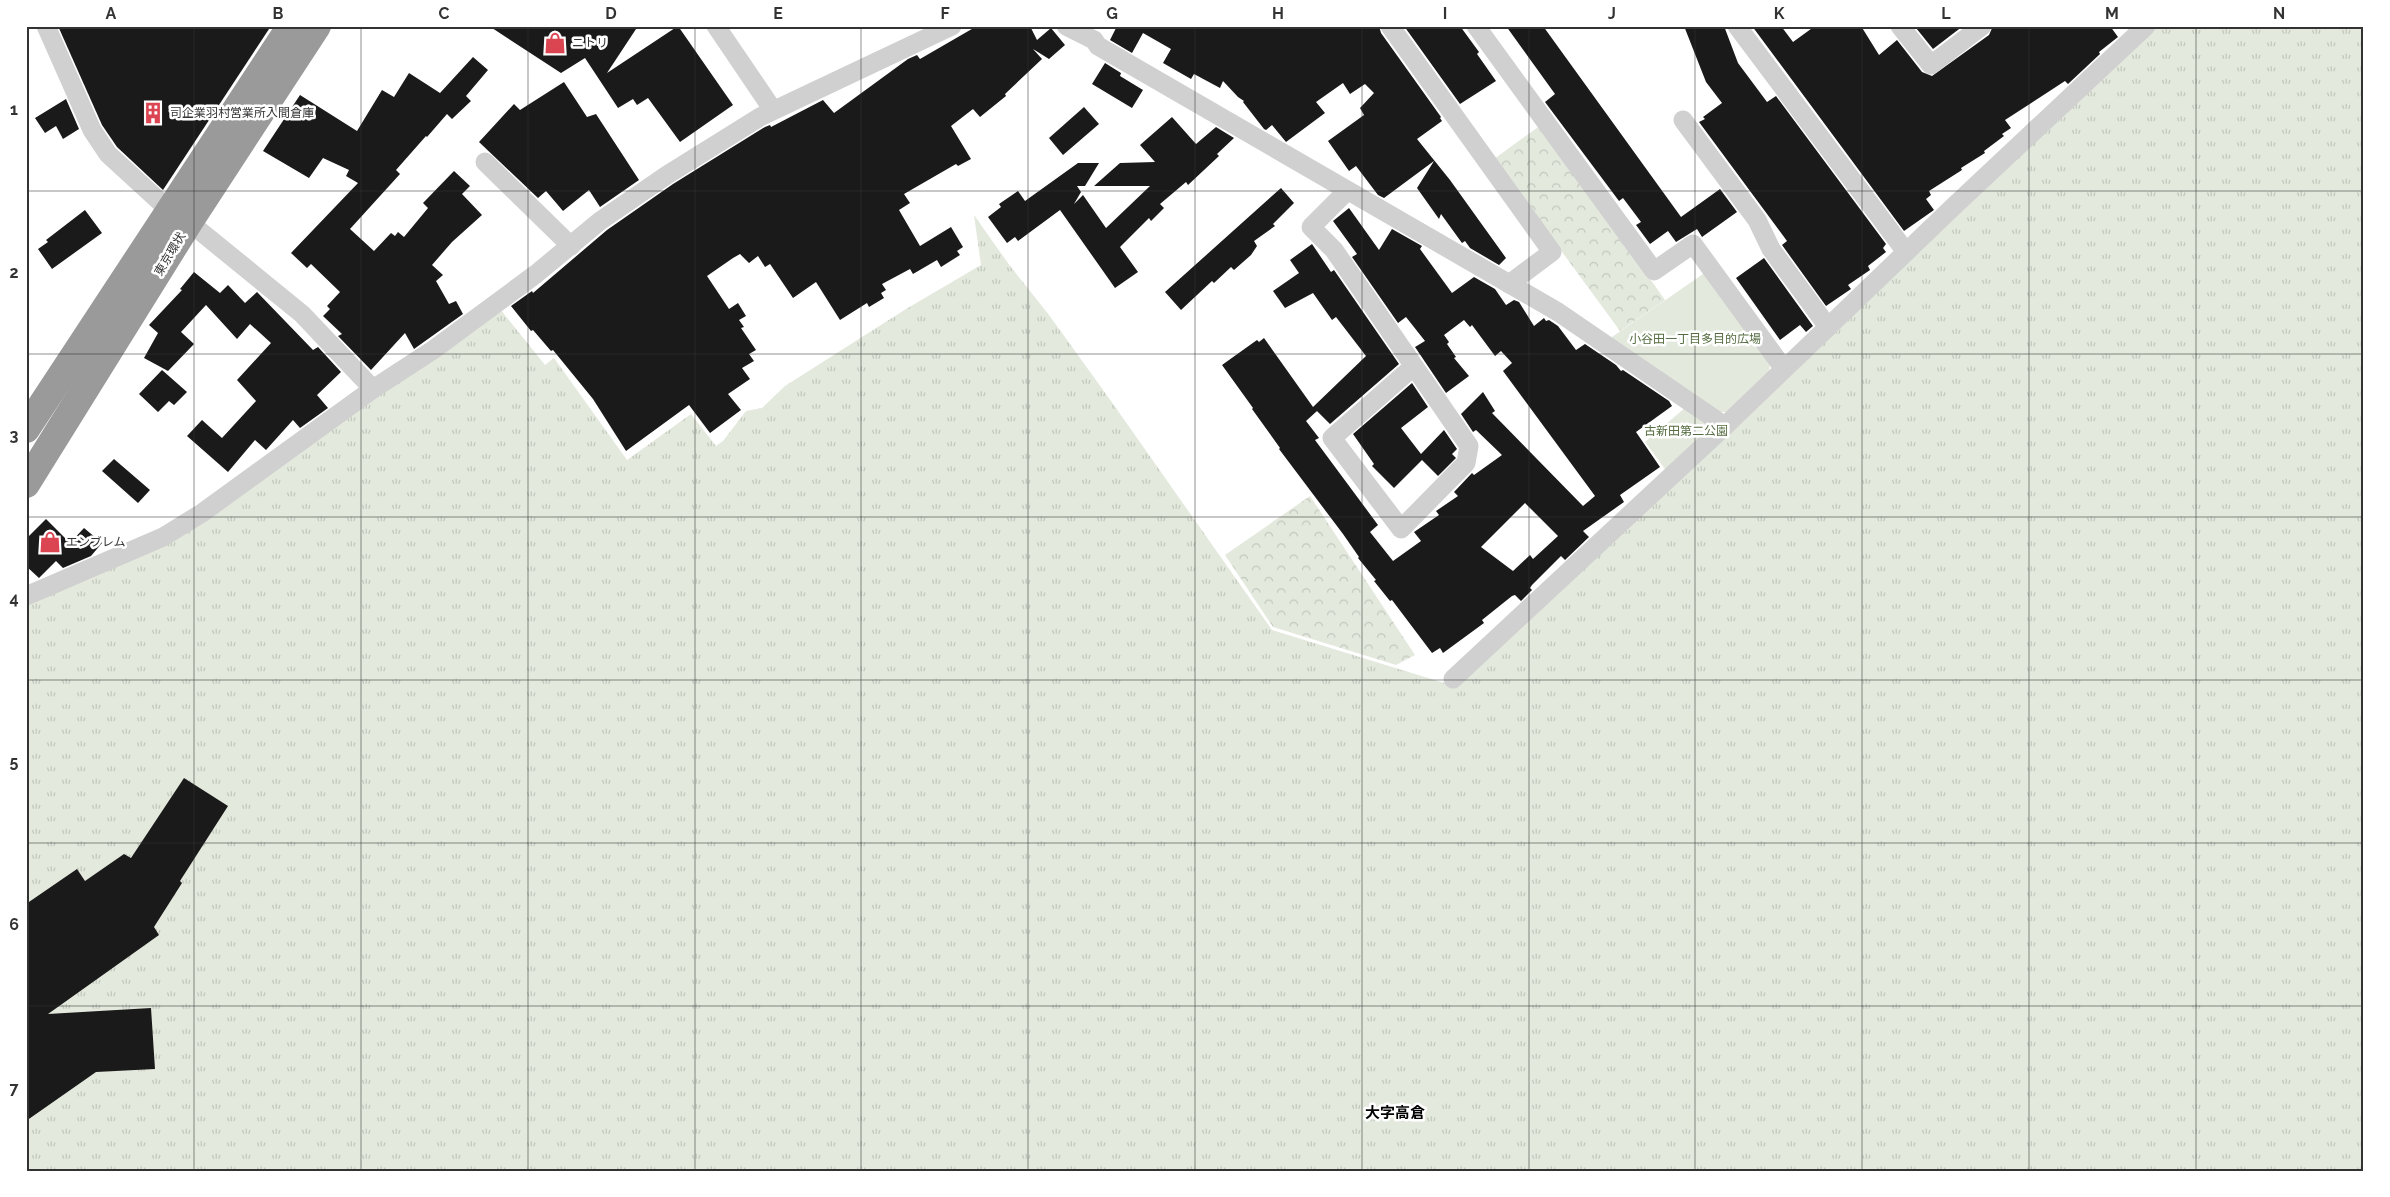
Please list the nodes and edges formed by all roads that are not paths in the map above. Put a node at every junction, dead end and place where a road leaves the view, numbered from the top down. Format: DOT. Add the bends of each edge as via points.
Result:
graph roads {
  1 [pos="46,26"];
  2 [pos="291,26"];
  3 [pos="317,26"];
  4 [pos="716,26"];
  5 [pos="952,26"];
  6 [pos="1066,26"];
  7 [pos="1390,26"];
  8 [pos="1476,26"];
  9 [pos="1737,26"];
  10 [pos="1900,26"];
  11 [pos="1982,26"];
  12 [pos="2146,26"];
  13 [pos="1098,33"];
  14 [pos="773,110"];
  15 [pos="1682,120"];
  16 [pos="485,162"];
  17 [pos="1347,191"];
  18 [pos="179,216"];
  19 [pos="571,246"];
  20 [pos="1906,252"];
  21 [pos="1509,284"];
  22 [pos="1828,327"];
  23 [pos="1413,367"];
  24 [pos="1784,369"];
  25 [pos="373,389"];
  26 [pos="1725,426"];
  27 [pos="26,429"];
  28 [pos="26,484"];
  29 [pos="26,596"];
  30 [pos="1453,679"];
  1 -- 18 [label="street" via="92,130 108,154"];
  2 -- 18 [label="highway, 東京環状"];
  3 -- 18 [label="highway, 東京環状"];
  4 -- 14 [label="street"];
  5 -- 14 [label="street"];
  6 -- 13 [label="street"];
  7 -- 21 [label="street" via="1552,252"];
  8 -- 24 [label="street" via="1654,271 1693,244"];
  9 -- 20 [label="street"];
  10 -- 11 [label="street" via="1932,65"];
  12 -- 20 [label="street"];
  13 -- 17 [label="street" via="1098,46"];
  14 -- 19 [label="street" via="667,175 600,221"];
  15 -- 22 [label="street" via="1757,220 1771,249"];
  16 -- 19 [label="street"];
  17 -- 21 [label="street"];
  17 -- 23 [label="street" via="1311,227 1334,250"];
  18 -- 25 [label="street" via="302,314"];
  18 -- 27 [label="highway, 東京環状"];
  18 -- 28 [label="highway, 東京環状"];
  19 -- 25 [label="street" via="433,350"];
  20 -- 22 [label="street"];
  21 -- 26 [label="street" via="1558,312"];
  22 -- 24 [label="street"];
  23 -- 23 [label="street" via="1469,446 1466,463 1401,529 1332,438"];
  24 -- 26 [label="street"];
  25 -- 29 [label="street" via="202,513 163,537"];
  26 -- 30 [label="street"];
}
